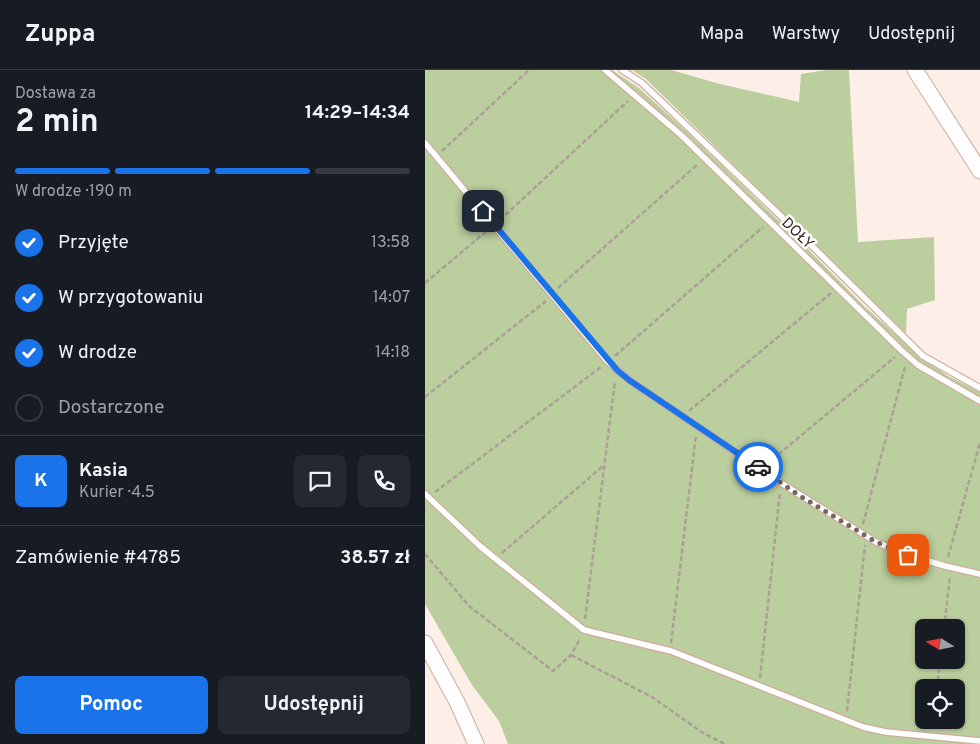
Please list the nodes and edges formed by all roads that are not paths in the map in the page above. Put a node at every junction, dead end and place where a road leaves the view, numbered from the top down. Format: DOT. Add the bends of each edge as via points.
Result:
graph roads {
  1 [pos="605,70"];
  2 [pos="622,70"];
  3 [pos="915,70"];
  4 [pos="425,143"];
  5 [pos="980,171"];
  6 [pos="980,388"];
  7 [pos="980,401"];
  8 [pos="425,494"];
  9 [pos="980,574"];
  10 [pos="425,643"];
  11 [pos="980,741"];
  12 [pos="476,744"];
  1 -- 7 [label="lane" via="705,158 902,351 918,365"];
  2 -- 6 [label="lane, DOŁY" via="643,83 923,356"];
  3 -- 5 [label="street"];
  4 -- 9 [label="lane" via="617,370 629,380 781,483 876,542 908,555"];
  8 -- 11 [label="lane" via="495,559 584,630 671,651 845,722 886,732"];
  10 -- 12 [label="street"];
}
